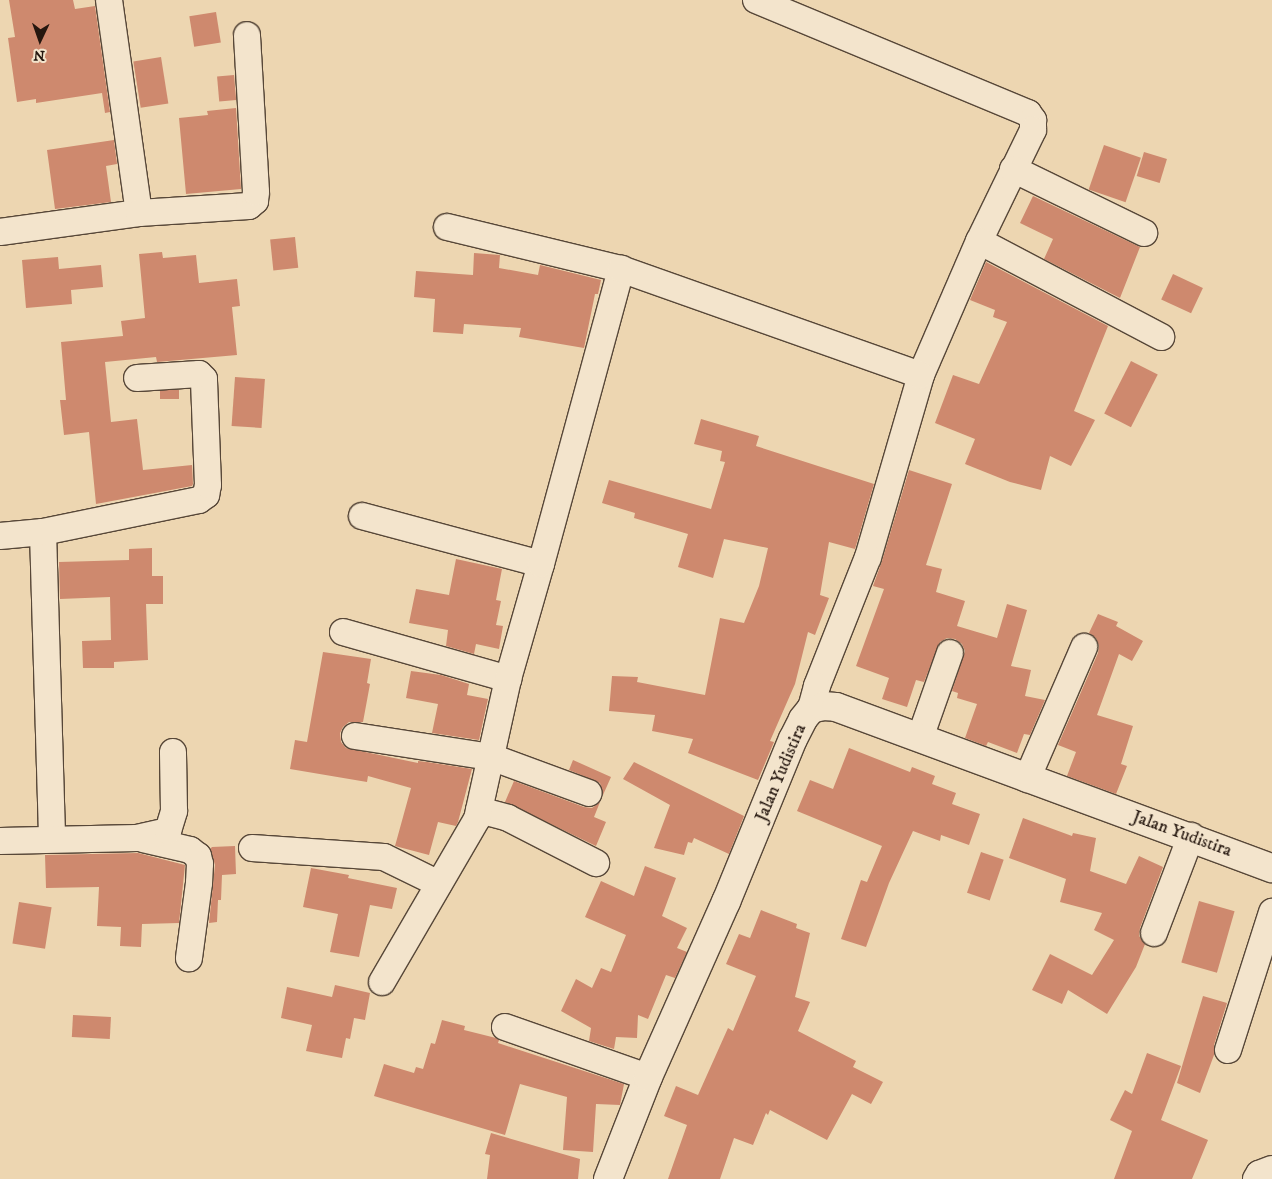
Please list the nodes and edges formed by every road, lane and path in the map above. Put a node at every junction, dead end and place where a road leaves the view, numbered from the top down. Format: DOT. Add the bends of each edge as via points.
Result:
graph roads {
  1 [pos="109,0"];
  2 [pos="756,0"];
  3 [pos="247,35"];
  4 [pos="1013,169"];
  5 [pos="139,213"];
  6 [pos="447,227"];
  7 [pos="0,232"];
  8 [pos="1144,233"];
  9 [pos="979,241"];
  10 [pos="622,269"];
  11 [pos="1161,337"];
  12 [pos="921,374"];
  13 [pos="137,378"];
  14 [pos="362,516"];
  15 [pos="44,532"];
  16 [pos="0,536"];
  17 [pos="541,564"];
  18 [pos="343,632"];
  19 [pos="1084,647"];
  20 [pos="950,653"];
  21 [pos="508,679"];
  22 [pos="812,709"];
  23 [pos="355,736"];
  24 [pos="920,738"];
  25 [pos="173,752"];
  26 [pos="491,757"];
  27 [pos="1027,779"];
  28 [pos="589,793"];
  29 [pos="479,810"];
  30 [pos="1191,836"];
  31 [pos="52,838"];
  32 [pos="136,838"];
  33 [pos="0,841"];
  34 [pos="252,848"];
  35 [pos="596,863"];
  36 [pos="1272,868"];
  37 [pos="439,884"];
  38 [pos="1272,912"];
  39 [pos="1154,933"];
  40 [pos="190,958"];
  41 [pos="382,982"];
  42 [pos="505,1027"];
  43 [pos="1228,1050"];
  44 [pos="648,1077"];
  45 [pos="1272,1169"];
  46 [pos="608,1179"];
  47 [pos="1256,1179"];
  1 -- 5 [label="street"];
  2 -- 4 [label="street" via="1028,113 1033,120 1033,130"];
  3 -- 5 [label="street" via="255,201 249,206"];
  4 -- 8 [label="street"];
  4 -- 9 [label="street"];
  5 -- 7 [label="street"];
  6 -- 10 [label="street"];
  9 -- 11 [label="street"];
  9 -- 12 [label="street"];
  10 -- 12 [label="street"];
  10 -- 17 [label="street"];
  12 -- 22 [label="street" via="868,557 817,686"];
  13 -- 15 [label="street" via="199,374 204,379 206,495 199,500"];
  14 -- 17 [label="street"];
  15 -- 16 [label="street"];
  15 -- 31 [label="street"];
  17 -- 21 [label="street"];
  18 -- 21 [label="street"];
  19 -- 27 [label="street"];
  20 -- 24 [label="street"];
  21 -- 26 [label="street"];
  22 -- 24 [label="street, Jalan Yudistira" via="836,707"];
  22 -- 44 [label="street, Jalan Yudistira" via="793,739 726,902"];
  23 -- 26 [label="street"];
  24 -- 27 [label="street, Jalan Yudistira"];
  25 -- 32 [label="street" via="174,811 168,831"];
  26 -- 28 [label="street"];
  26 -- 29 [label="street"];
  27 -- 30 [label="street, Jalan Yudistira"];
  29 -- 35 [label="street" via="508,818"];
  29 -- 37 [label="street" via="477,819"];
  30 -- 36 [label="street, Jalan Yudistira"];
  30 -- 39 [label="street"];
  31 -- 32 [label="street"];
  31 -- 33 [label="street"];
  32 -- 40 [label="street" via="190,850 198,856 199,883"];
  34 -- 37 [label="street" via="384,857"];
  37 -- 41 [label="street"];
  38 -- 43 [label="street"];
  42 -- 44 [label="street"];
  44 -- 46 [label="street, Jalan Yudistira"];
  45 -- 47 [label="street" via="1259,1174"];
}
